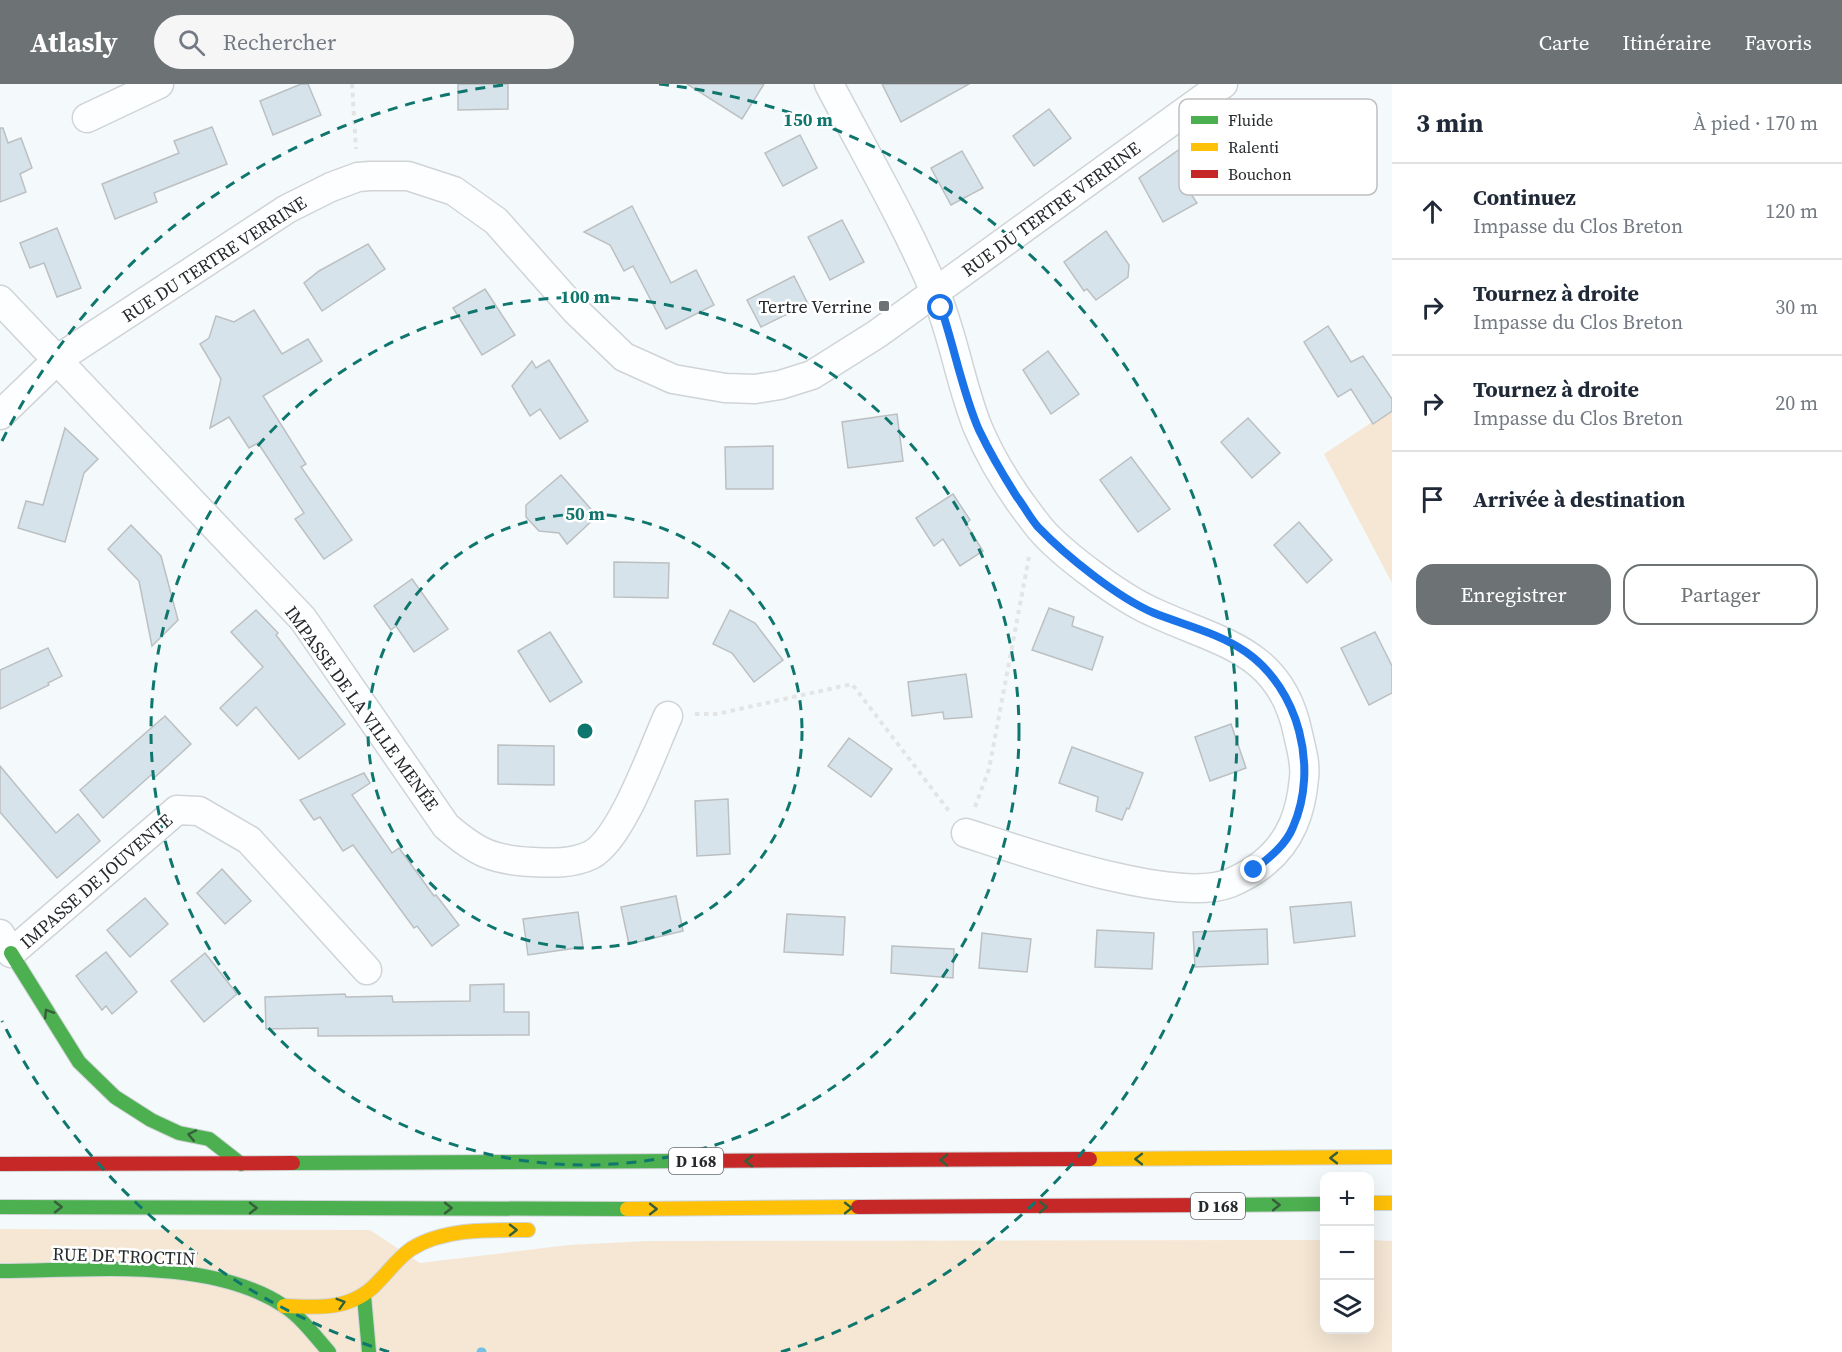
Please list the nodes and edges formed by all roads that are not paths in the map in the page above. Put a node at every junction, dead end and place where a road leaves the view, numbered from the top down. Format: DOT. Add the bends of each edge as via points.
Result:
graph roads {
  1 [pos="159,84"];
  2 [pos="829,84"];
  3 [pos="1223,84"];
  4 [pos="1202,99"];
  5 [pos="1179,116"];
  6 [pos="87,118"];
  7 [pos="935,292"];
  8 [pos="0,300"];
  9 [pos="58,359"];
  10 [pos="0,415"];
  11 [pos="668,716"];
  12 [pos="966,833"];
  13 [pos="6,943"];
  14 [pos="367,970"];
  15 [pos="1392,1157"];
  16 [pos="0,1164"];
  17 [pos="242,1164"];
  18 [pos="1374,1203"];
  19 [pos="1392,1203"];
  20 [pos="1320,1204"];
  21 [pos="0,1207"];
  22 [pos="594,1209"];
  23 [pos="563,1225"];
  24 [pos="542,1230"];
  25 [pos="0,1271"];
  26 [pos="364,1296"];
  27 [pos="284,1306"];
  28 [pos="329,1352"];
  29 [pos="369,1352"];
  1 -- 6 [label="street"];
  2 -- 7 [label="street"];
  3 -- 4 [label="street, RUE DU TERTRE VERRINE"];
  5 -- 7 [label="street, RUE DU TERTRE VERRINE"];
  7 -- 9 [label="street, RUE DU TERTRE VERRINE" via="812,375 755,389 673,379 624,357 576,311 496,221 454,192 408,176 358,177 287,209"];
  7 -- 12 [label="street" via="978,428 1037,526 1093,575 1151,612 1246,652 1280,685 1295,718 1305,769 1293,829 1274,854 1229,884 1178,888 1073,867"];
  8 -- 9 [label="street, IMPASSE DE LA VILLE MENÉE"];
  9 -- 10 [label="street, RUE DU TERTRE VERRINE"];
  9 -- 11 [label="street, IMPASSE DE LA VILLE MENÉE" via="303,619 446,826 472,848 502,860 564,863 592,855 614,835"];
  13 -- 14 [label="street, IMPASSE DE JOUVENTE" via="177,810 199,811 249,840"];
  17 -- 13 [label="main road, one-way" via="209,1139 179,1133 115,1097 79,1062"];
  15 -- 17 [label="main road, D 168, one-way"];
  16 -- 17 [label="main road, D 168"];
  18 -- 19 [label="main road"];
  22 -- 20 [label="main road, D 168, one-way"];
  21 -- 22 [label="main road, D 168, one-way"];
  22 -- 23 [label="main road"];
  26 -- 24 [label="main road, one-way" via="400,1256 418,1245 441,1237 492,1230"];
  25 -- 27 [label="main road, RUE DE TROCTIN" via="209,1276"];
  27 -- 26 [label="main road, one-way" via="323,1308"];
  26 -- 29 [label="main road"];
  27 -- 28 [label="main road, RUE DE TROCTIN"];
}
